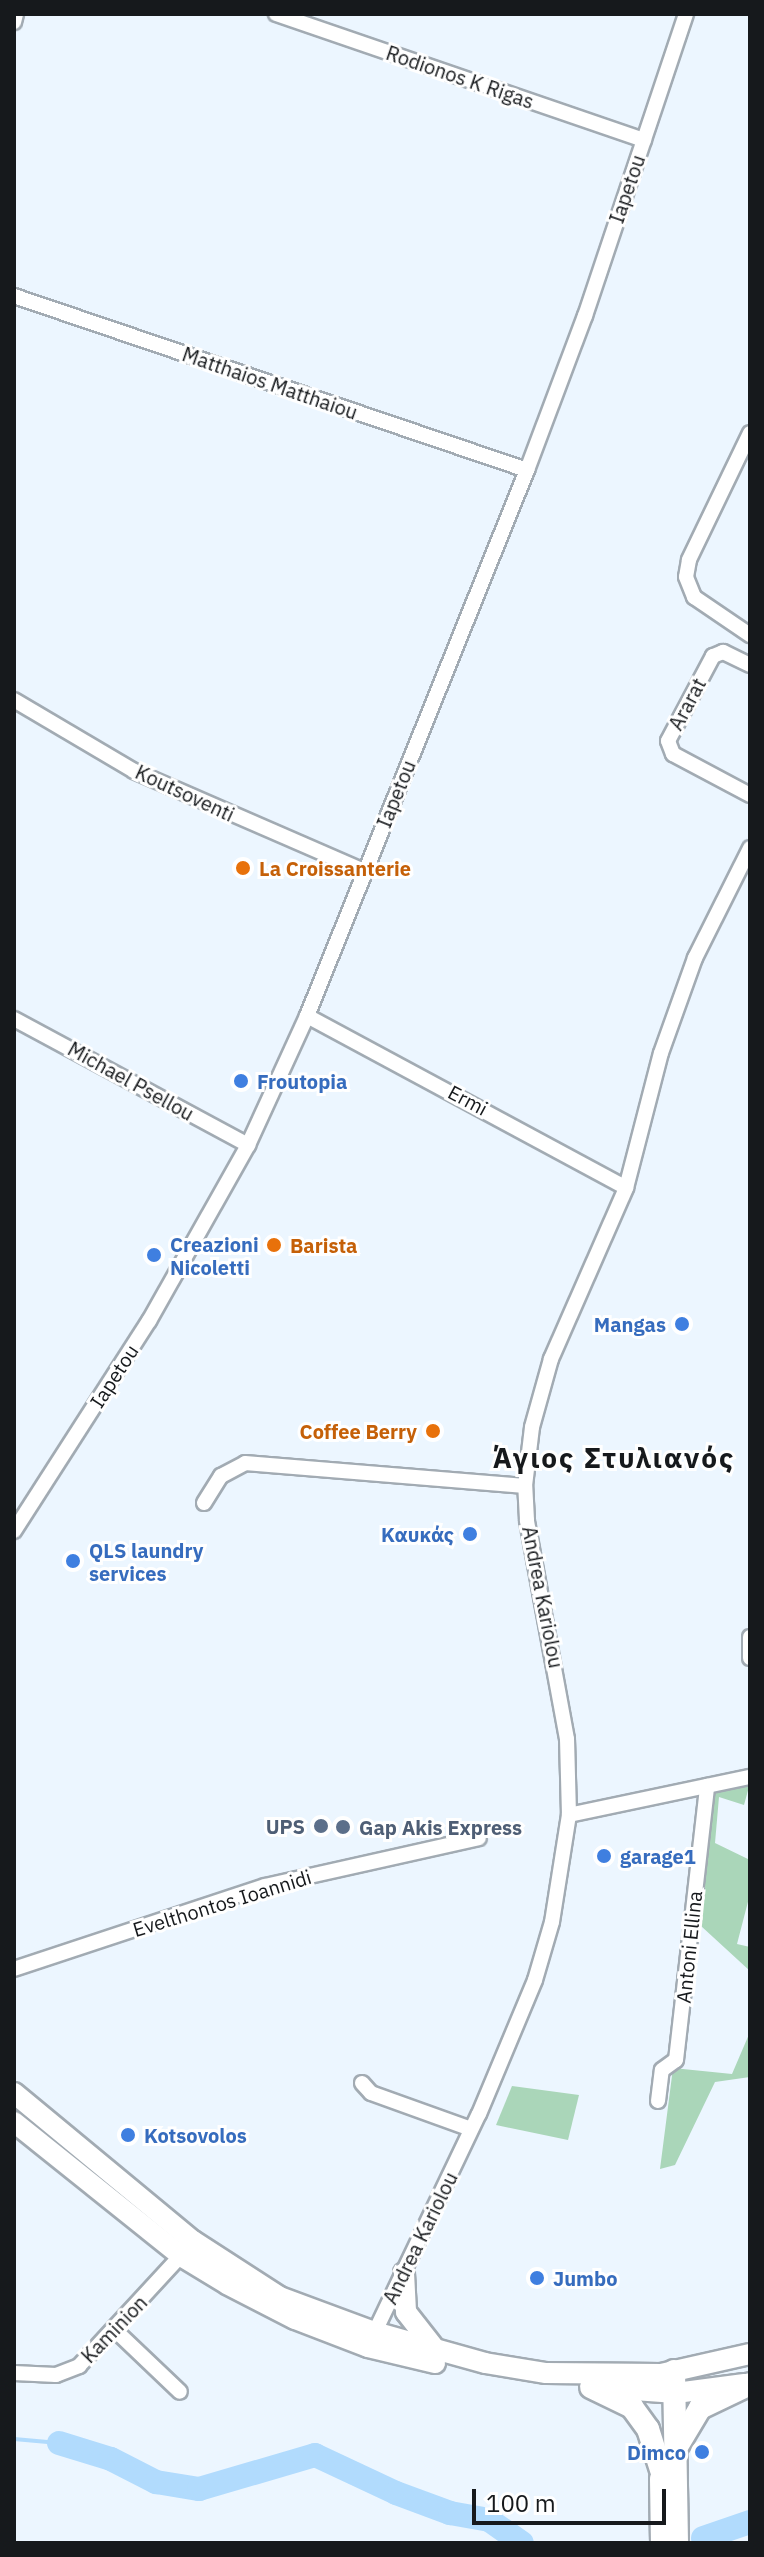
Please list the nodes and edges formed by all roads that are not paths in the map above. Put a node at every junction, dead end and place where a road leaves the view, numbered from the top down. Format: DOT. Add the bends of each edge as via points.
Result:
graph roads {
  1 [pos="16,14"];
  2 [pos="276,14"];
  3 [pos="686,14"];
  4 [pos="14,22"];
  5 [pos="644,140"];
  6 [pos="14,296"];
  7 [pos="750,433"];
  8 [pos="743,462"];
  9 [pos="527,470"];
  10 [pos="750,635"];
  11 [pos="750,665"];
  12 [pos="14,700"];
  13 [pos="750,795"];
  14 [pos="750,848"];
  15 [pos="364,871"];
  16 [pos="307,1016"];
  17 [pos="14,1019"];
  18 [pos="248,1145"];
  19 [pos="626,1188"];
  20 [pos="525,1486"];
  21 [pos="204,1503"];
  22 [pos="14,1531"];
  23 [pos="750,1637"];
  24 [pos="750,1658"];
  25 [pos="750,1777"];
  26 [pos="707,1786"];
  27 [pos="569,1815"];
  28 [pos="479,1838"];
  29 [pos="14,1969"];
  30 [pos="362,2083"];
  31 [pos="14,2093"];
  32 [pos="658,2101"];
  33 [pos="14,2122"];
  34 [pos="471,2129"];
  35 [pos="187,2249"];
  36 [pos="404,2273"];
  37 [pos="116,2331"];
  38 [pos="371,2340"];
  39 [pos="435,2349"];
  40 [pos="750,2354"];
  41 [pos="14,2373"];
  42 [pos="668,2383"];
  43 [pos="750,2383"];
  44 [pos="591,2387"];
  45 [pos="180,2392"];
  46 [pos="675,2450"];
  47 [pos="661,2470"];
  48 [pos="669,2541"];
  1 -- 4 [label="street"];
  2 -- 5 [label="street, Rodionos K Rigas"];
  3 -- 5 [label="street, Iapetou"];
  5 -- 9 [label="street, Iapetou"];
  6 -- 9 [label="street, Matthaios Matthaiou"];
  7 -- 8 [label="street"];
  8 -- 10 [label="street" via="689,560 686,577 694,597"];
  9 -- 15 [label="street, Iapetou"];
  11 -- 13 [label="street, Ararat" via="723,652 713,656 668,741 673,754"];
  12 -- 15 [label="street, Koutsoventi" via="134,771"];
  14 -- 19 [label="street, Andrea Kariolou" via="695,958 661,1053"];
  15 -- 16 [label="street, Iapetou"];
  16 -- 18 [label="street, Iapetou"];
  16 -- 19 [label="street, Ermi"];
  17 -- 18 [label="street, Michael Psellou"];
  18 -- 22 [label="street, Iapetou" via="149,1321"];
  19 -- 20 [label="street, Andrea Kariolou" via="542,1384"];
  20 -- 21 [label="street" via="245,1463 221,1476"];
  20 -- 27 [label="street, Andrea Kariolou" via="562,1691"];
  23 -- 24 [label="street"];
  25 -- 26 [label="street"];
  26 -- 27 [label="street"];
  26 -- 32 [label="street, Antoni Ellina" via="676,2060 662,2070"];
  27 -- 34 [label="street, Andrea Kariolou" via="552,1922 535,1980"];
  28 -- 29 [label="street, Evelthontos Ioannidi" via="265,1886"];
  30 -- 34 [label="street" via="371,2093"];
  31 -- 35 [label="main road"];
  33 -- 35 [label="main road"];
  34 -- 36 [label="street, Andrea Kariolou"];
  35 -- 37 [label="street, Kaminion"];
  35 -- 38 [label="main road" via="295,2319"];
  36 -- 38 [label="street, Andrea Kariolou"];
  36 -- 39 [label="main road" via="406,2312"];
  37 -- 41 [label="street, Kaminion" via="79,2366 56,2375"];
  37 -- 45 [label="street"];
  38 -- 39 [label="main road"];
  38 -- 44 [label="main road" via="485,2375"];
  39 -- 42 [label="main road" via="546,2373"];
  40 -- 42 [label="main road"];
  42 -- 43 [label="main road"];
  42 -- 44 [label="main road"];
  42 -- 46 [label="main road"];
  42 -- 47 [label="main road"];
  43 -- 46 [label="main road" via="700,2408"];
  44 -- 47 [label="main road" via="632,2407 648,2429"];
  46 -- 48 [label="main road"];
  47 -- 48 [label="main road"];
}
